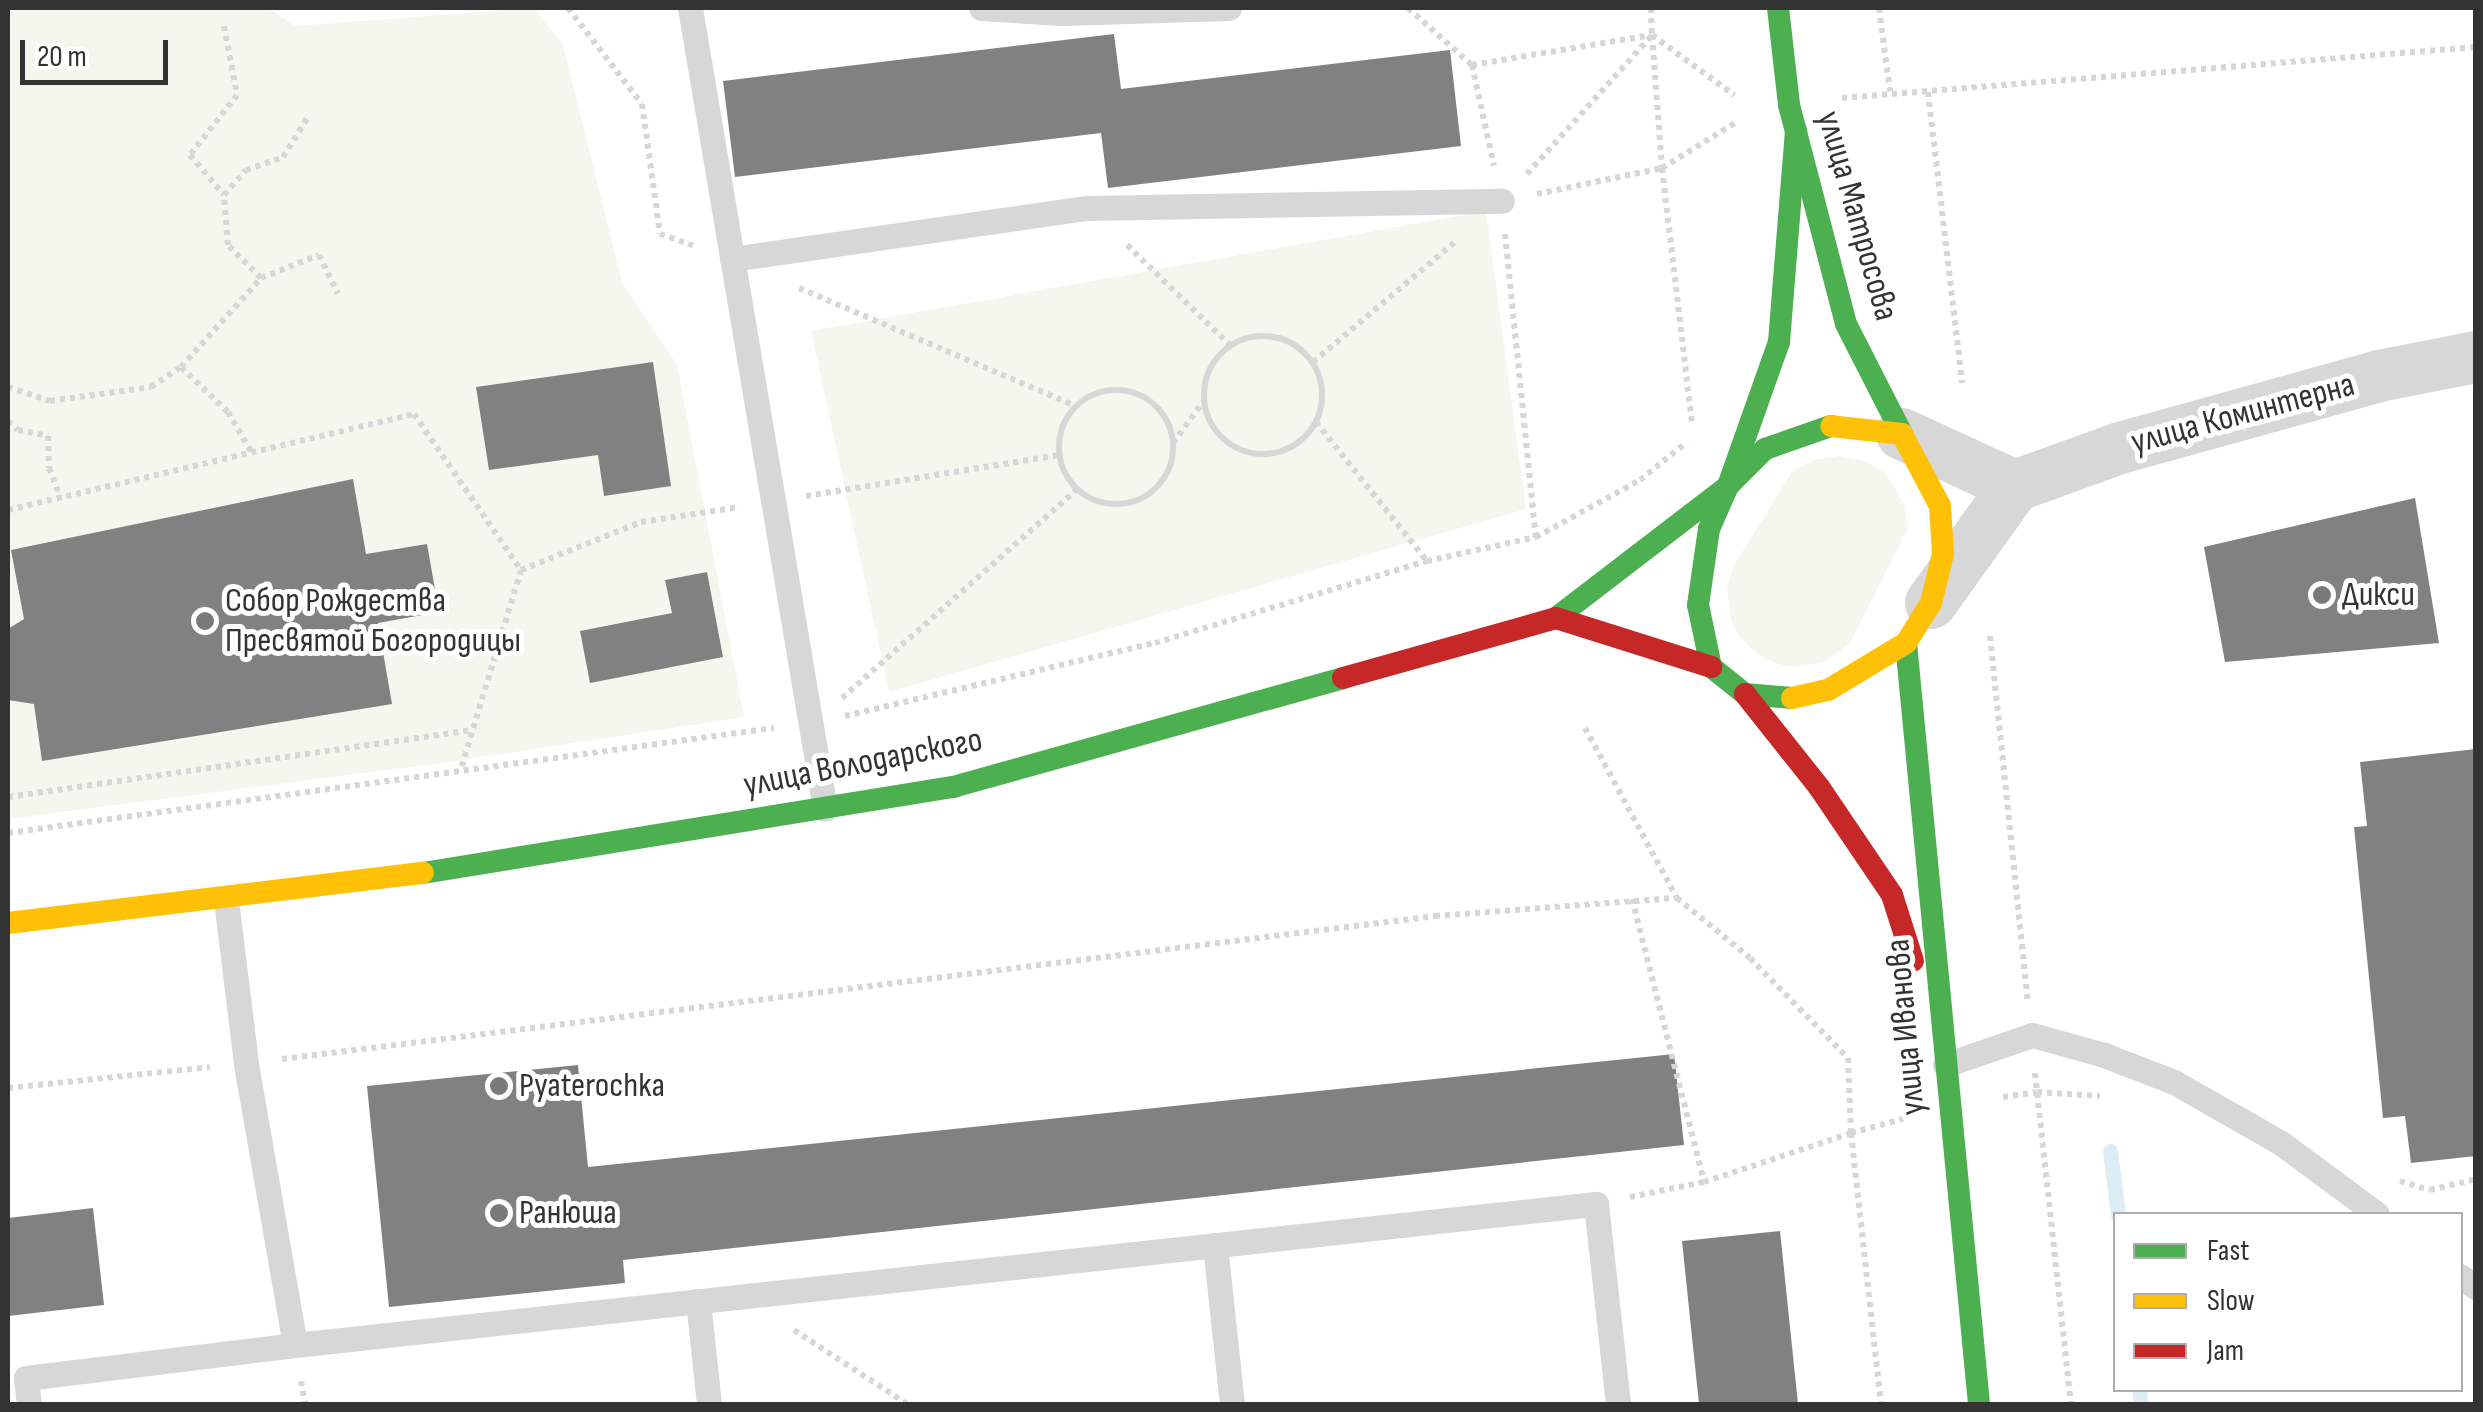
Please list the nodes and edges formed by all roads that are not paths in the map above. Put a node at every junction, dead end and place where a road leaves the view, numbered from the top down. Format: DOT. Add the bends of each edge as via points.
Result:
graph roads {
  1 [pos="690,8"];
  2 [pos="981,8"];
  3 [pos="1230,8"];
  4 [pos="1778,8"];
  5 [pos="1062,10"];
  6 [pos="1796,131"];
  7 [pos="1502,202"];
  8 [pos="732,259"];
  9 [pos="2476,357"];
  10 [pos="1902,434"];
  11 [pos="1728,486"];
  12 [pos="2015,486"];
  13 [pos="1556,618"];
  14 [pos="1919,623"];
  15 [pos="1710,667"];
  16 [pos="1745,694"];
  17 [pos="825,809"];
  18 [pos="226,900"];
  19 [pos="8,923"];
  20 [pos="1945,1064"];
  21 [pos="2375,1212"];
  22 [pos="1215,1245"];
  23 [pos="698,1300"];
  24 [pos="295,1345"];
  25 [pos="17,1378"];
  26 [pos="29,1404"];
  27 [pos="710,1404"];
  28 [pos="1232,1404"];
  29 [pos="1618,1404"];
  30 [pos="1980,1404"];
  1 -- 8 [label="lane"];
  2 -- 5 [label="lane"];
  3 -- 5 [label="lane"];
  4 -- 6 [label="street, улица Матросова"];
  6 -- 10 [label="street, улица Матросова" via="1846,324"];
  6 -- 11 [label="street" via="1779,342"];
  7 -- 8 [label="lane" via="1088,208"];
  8 -- 17 [label="lane"];
  9 -- 12 [label="street, улица Коминтерна" via="2380,376 2120,448"];
  10 -- 11 [label="street" via="1831,426 1765,448"];
  10 -- 12 [label="street"];
  10 -- 14 [label="street" via="1940,506 1943,554"];
  11 -- 13 [label="street"];
  11 -- 15 [label="street" via="1710,529 1698,604"];
  12 -- 14 [label="street"];
  13 -- 15 [label="street"];
  13 -- 17 [label="street, улица Володарского" via="953,787"];
  14 -- 16 [label="street" via="1828,690 1784,700"];
  14 -- 20 [label="street, улица Иванова"];
  15 -- 16 [label="street"];
  16 -- 20 [label="street" via="1819,786 1892,896"];
  17 -- 18 [label="street, улица Володарского"];
  18 -- 19 [label="street, улица Володарского"];
  18 -- 24 [label="lane" via="246,1064"];
  20 -- 21 [label="lane" via="2032,1035 2104,1055 2174,1082 2281,1143"];
  20 -- 30 [label="street, улица Иванова"];
  22 -- 23 [label="lane"];
  22 -- 28 [label="lane"];
  22 -- 29 [label="lane" via="1596,1204"];
  23 -- 24 [label="lane"];
  23 -- 27 [label="lane"];
  24 -- 25 [label="lane"];
  25 -- 26 [label="lane"];
}
